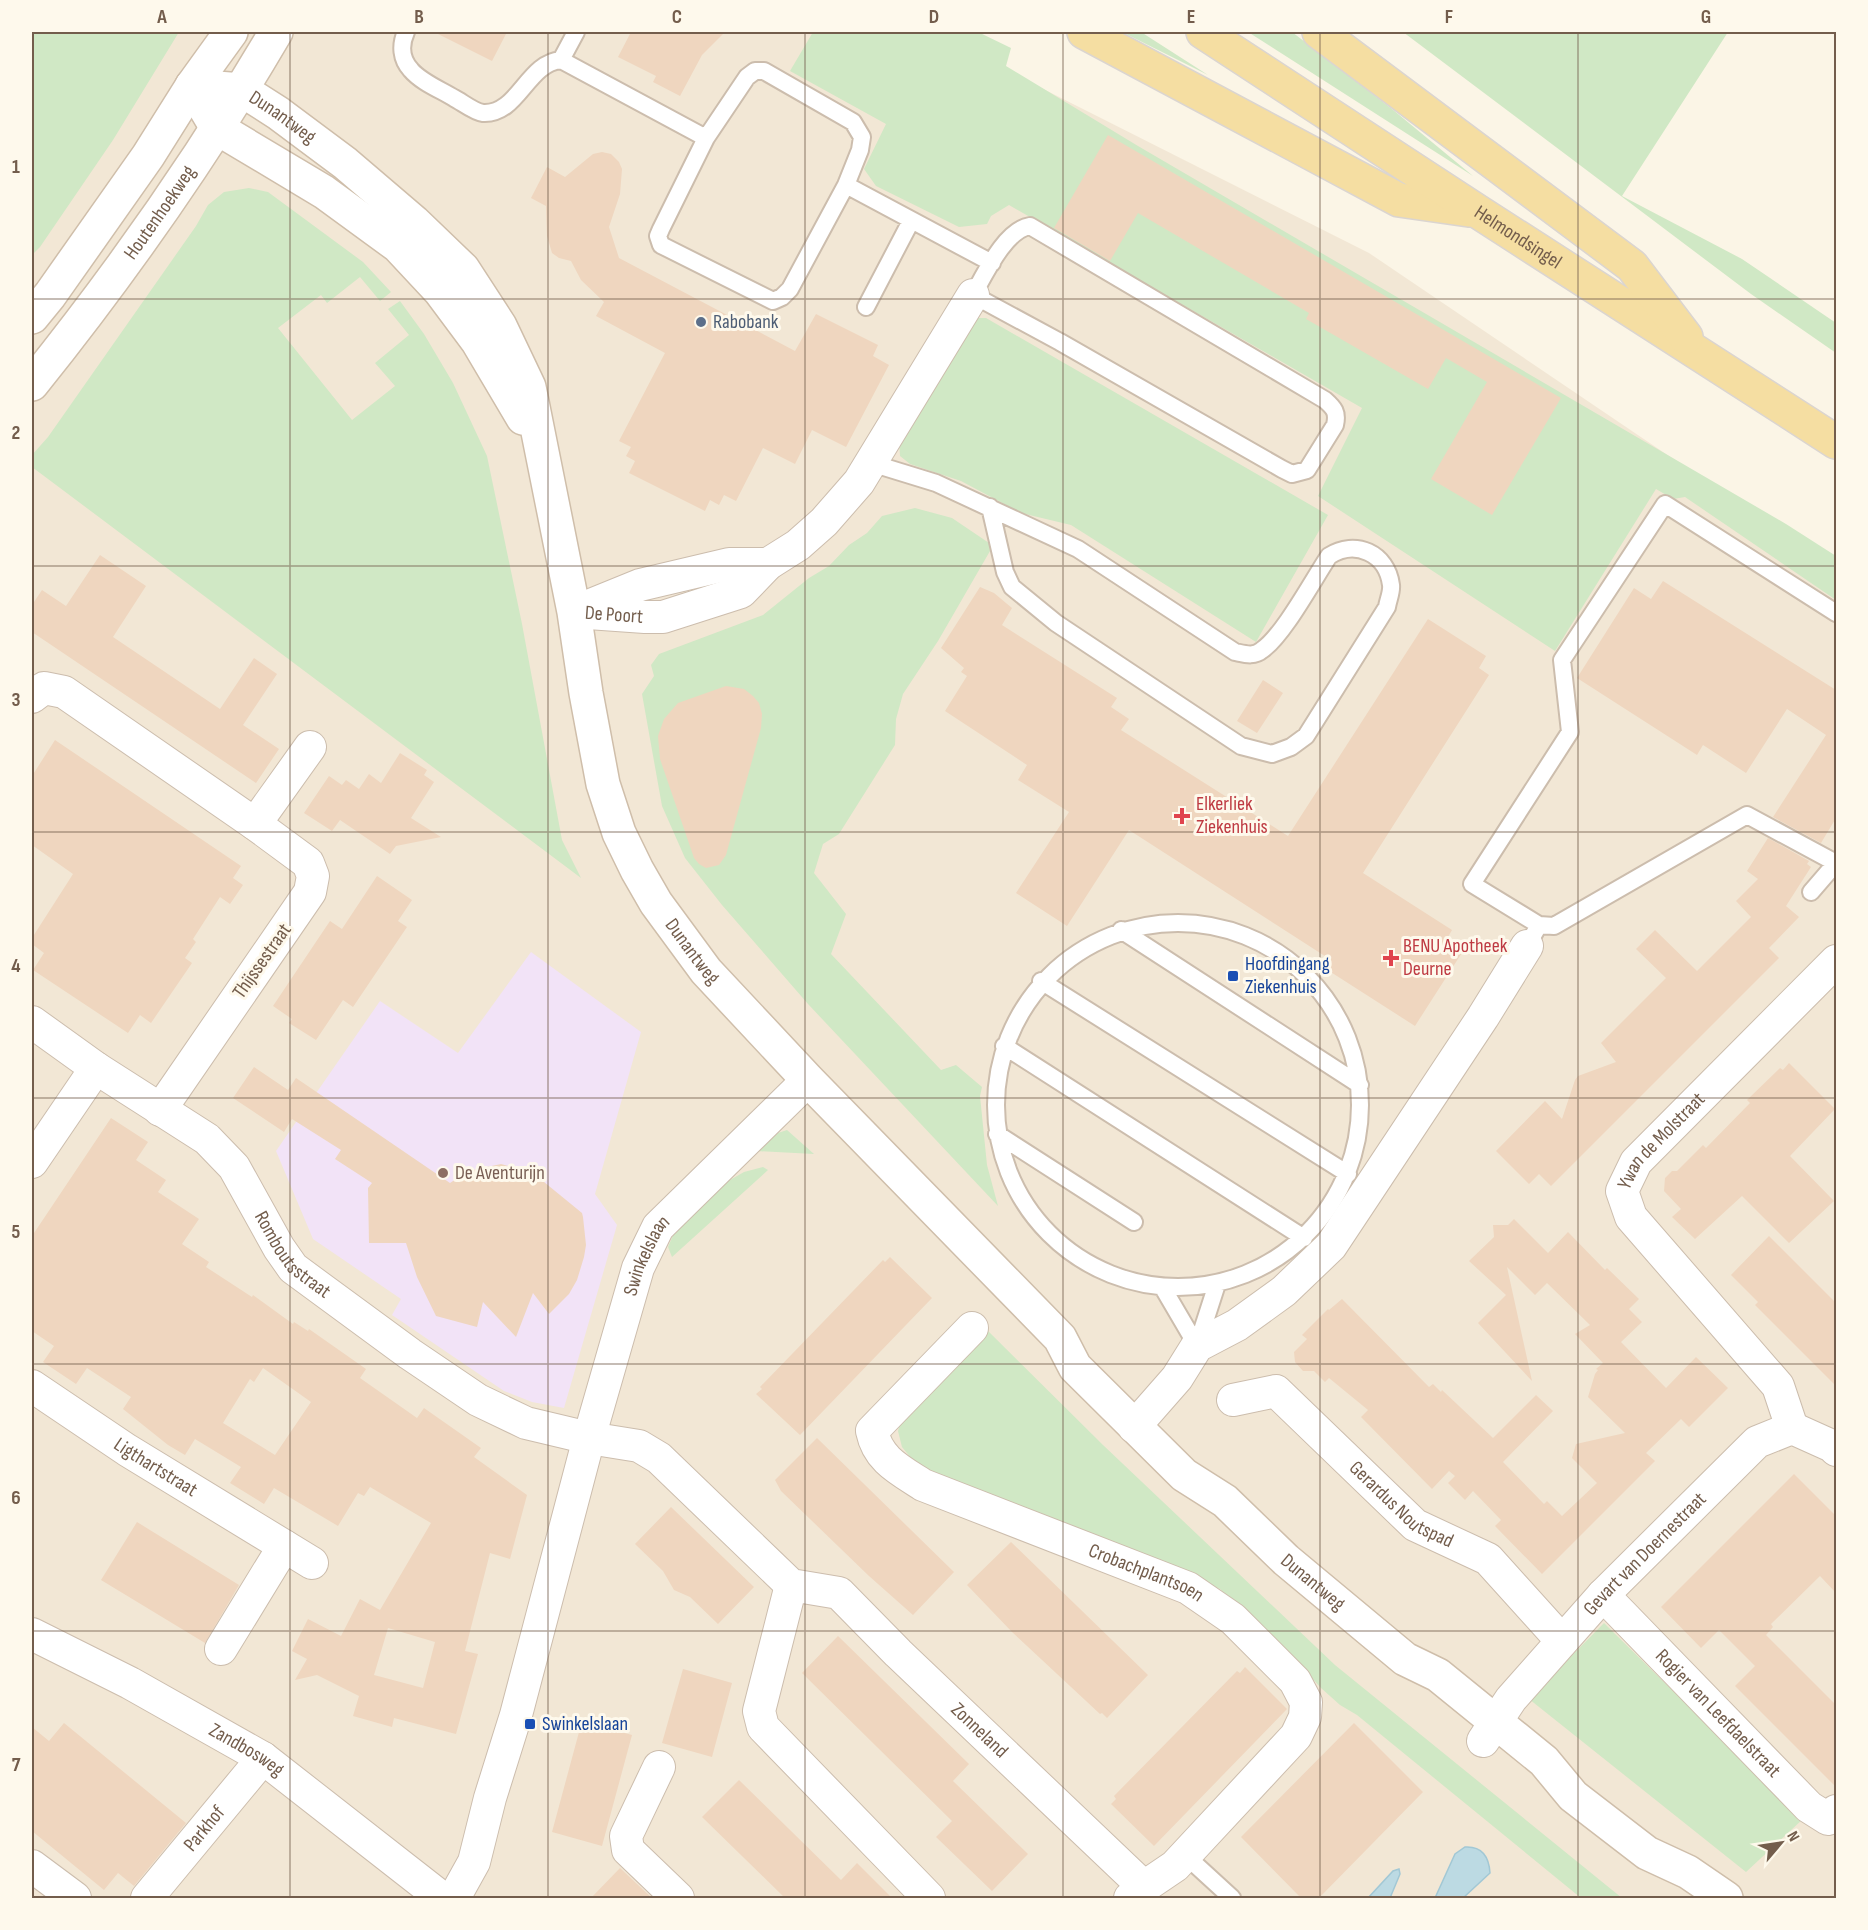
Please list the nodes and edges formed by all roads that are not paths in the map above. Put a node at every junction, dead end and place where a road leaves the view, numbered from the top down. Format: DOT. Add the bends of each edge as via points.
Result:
graph roads {
  1 [pos="231,32"];
  2 [pos="276,32"];
  3 [pos="406,32"];
  4 [pos="576,32"];
  5 [pos="1084,32"];
  6 [pos="1203,32"];
  7 [pos="1319,32"];
  8 [pos="561,60"];
  9 [pos="192,86"];
  10 [pos="242,90"];
  11 [pos="217,128"];
  12 [pos="706,138"];
  13 [pos="846,185"];
  14 [pos="1477,211"];
  15 [pos="911,221"];
  16 [pos="992,262"];
  17 [pos="973,295"];
  18 [pos="866,307"];
  19 [pos="32,317"];
  20 [pos="1699,355"];
  21 [pos="32,384"];
  22 [pos="1836,442"];
  23 [pos="541,448"];
  24 [pos="871,463"];
  25 [pos="990,507"];
  26 [pos="574,612"];
  27 [pos="1836,613"];
  28 [pos="32,697"];
  29 [pos="309,747"];
  30 [pos="255,824"];
  31 [pos="1836,863"];
  32 [pos="1811,892"];
  33 [pos="1121,930"];
  34 [pos="1533,936"];
  35 [pos="1836,961"];
  36 [pos="1041,981"];
  37 [pos="32,1022"];
  38 [pos="1004,1046"];
  39 [pos="96,1068"];
  40 [pos="808,1080"];
  41 [pos="1360,1085"];
  42 [pos="160,1110"];
  43 [pos="997,1134"];
  44 [pos="32,1162"];
  45 [pos="1348,1173"];
  46 [pos="1134,1222"];
  47 [pos="1304,1238"];
  48 [pos="1217,1284"];
  49 [pos="1163,1288"];
  50 [pos="972,1328"];
  51 [pos="1197,1346"];
  52 [pos="32,1386"];
  53 [pos="1233,1400"];
  54 [pos="1142,1419"];
  55 [pos="1792,1428"];
  56 [pos="589,1438"];
  57 [pos="1836,1450"];
  58 [pos="284,1546"];
  59 [pos="312,1563"];
  60 [pos="791,1585"];
  61 [pos="1603,1595"];
  62 [pos="32,1634"];
  63 [pos="1562,1641"];
  64 [pos="221,1649"];
  65 [pos="1489,1731"];
  66 [pos="262,1758"];
  67 [pos="659,1767"];
  68 [pos="1836,1811"];
  69 [pos="1647,1853"];
  70 [pos="1185,1855"];
  71 [pos="32,1866"];
  72 [pos="1137,1893"];
  73 [pos="70,1897"];
  74 [pos="147,1899"];
  75 [pos="442,1899"];
  76 [pos="454,1899"];
  77 [pos="678,1899"];
  78 [pos="929,1899"];
  79 [pos="1233,1899"];
  80 [pos="1688,1899"];
  81 [pos="1726,1899"];
  1 -- 9 [label="street, Houtenhoekweg"];
  2 -- 10 [label="street, Houtenhoekweg"];
  3 -- 8 [label="lane" via="402,50 405,63 415,75 481,113 497,111 542,67"];
  4 -- 8 [label="lane"];
  5 -- 14 [label="main road" via="1399,200"];
  6 -- 14 [label="main road, Helmondsingel"];
  7 -- 20 [label="main road" via="1632,266"];
  8 -- 12 [label="lane"];
  9 -- 10 [label="street, Dunantweg"];
  9 -- 11 [label="street, Dunantweg"];
  9 -- 19 [label="street, Houtenhoekweg" via="148,156"];
  10 -- 11 [label="street, Houtenhoekweg"];
  10 -- 23 [label="street, Dunantweg" via="345,163 463,269 500,326 529,387"];
  11 -- 21 [label="street, Houtenhoekweg" via="131,256"];
  11 -- 23 [label="street, Dunantweg" via="324,192 398,246 440,291 477,342"];
  12 -- 13 [label="lane" via="747,77 764,71 854,122 862,137"];
  12 -- 13 [label="lane" via="658,236 661,245 773,301 790,289"];
  13 -- 15 [label="lane"];
  14 -- 20 [label="main road, Helmondsingel"];
  15 -- 16 [label="lane"];
  15 -- 18 [label="lane"];
  16 -- 17 [label="lane"];
  16 -- 17 [label="lane" via="1017,231 1030,226 1325,400 1335,409 1335,425 1307,470 1292,474"];
  17 -- 24 [label="street, De Poort"];
  20 -- 22 [label="main road, Helmondsingel"];
  23 -- 26 [label="street, Dunantweg"];
  24 -- 25 [label="lane" via="936,483"];
  24 -- 26 [label="street, De Poort" via="824,522 768,564 729,564 640,585"];
  25 -- 25 [label="lane" via="1078,549 1235,652 1249,655 1261,651 1276,637 1329,556 1339,550 1352,547 1372,554 1387,568 1392,587 1387,608 1306,736 1272,754 1241,746 1056,623 1012,587"];
  26 -- 40 [label="street, Dunantweg" via="603,784 619,833 637,870 706,971"];
  27 -- 34 [label="lane" via="1665,504 1562,660 1570,732 1473,884"];
  28 -- 30 [label="street, Thijssestraat" via="44,688 64,692"];
  29 -- 30 [label="street"];
  30 -- 42 [label="street, Thijssestraat" via="308,863 313,876 310,891"];
  31 -- 32 [label="lane"];
  31 -- 34 [label="lane" via="1747,815"];
  33 -- 36 [label="lane" via="1078,950"];
  33 -- 41 [label="lane"];
  33 -- 41 [label="lane" via="1167,921 1214,924 1259,940 1300,968 1341,1021"];
  34 -- 51 [label="street" via="1331,1246 1284,1291 1237,1325"];
  35 -- 55 [label="street, Ywan de Molstraat" via="1636,1162 1623,1191 1630,1217 1778,1386"];
  36 -- 38 [label="lane" via="1019,1012"];
  36 -- 45 [label="lane"];
  37 -- 39 [label="street, Romboutsstraat"];
  38 -- 43 [label="lane" via="995,1090"];
  38 -- 47 [label="lane"];
  39 -- 42 [label="street, Romboutsstraat"];
  39 -- 44 [label="street"];
  40 -- 54 [label="street, Dunantweg" via="1060,1338 1075,1367"];
  40 -- 56 [label="street, Swinkelslaan" via="658,1227 638,1268"];
  41 -- 45 [label="lane" via="1359,1130"];
  42 -- 56 [label="street, Romboutsstraat" via="207,1139 234,1167 293,1268 478,1400 526,1423"];
  43 -- 46 [label="lane"];
  43 -- 49 [label="lane" via="1016,1191 1052,1238 1101,1271"];
  45 -- 47 [label="lane" via="1329,1208"];
  47 -- 48 [label="lane" via="1263,1267"];
  48 -- 49 [label="lane"];
  48 -- 51 [label="lane"];
  49 -- 51 [label="lane"];
  50 -- 70 [label="street, Crobachplantsoen" via="872,1431 876,1447 923,1485 1188,1588 1233,1619 1295,1681 1306,1702 1305,1717 1296,1736"];
  51 -- 54 [label="street" via="1177,1378"];
  52 -- 58 [label="street, Ligthartstraat" via="127,1450"];
  53 -- 63 [label="street, Gerardus Noutspad" via="1276,1391 1415,1525 1488,1559"];
  54 -- 65 [label="street, Dunantweg" via="1197,1460 1225,1501 1286,1560 1405,1659 1425,1694"];
  55 -- 57 [label="street"];
  55 -- 61 [label="street, Gevart van Doernestraat" via="1757,1442"];
  56 -- 60 [label="street" via="639,1446 659,1458"];
  56 -- 76 [label="street, Swinkelslaan" via="474,1862"];
  58 -- 59 [label="street, Ligthartstraat"];
  58 -- 64 [label="street"];
  60 -- 72 [label="street, Zonneland" via="838,1593"];
  60 -- 78 [label="street" via="759,1711 763,1727"];
  61 -- 63 [label="street, Gevart van Doernestraat"];
  61 -- 68 [label="street, Rogier van Leefdaelstraat" via="1809,1807 1828,1819"];
  62 -- 66 [label="street, Zandbosweg" via="130,1683"];
  63 -- 65 [label="street, Gevart van Doernestraat" via="1511,1699"];
  65 -- 69 [label="street, Dunantweg" via="1532,1779 1573,1796"];
  66 -- 74 [label="street, Parkhof"];
  66 -- 75 [label="street, Zandbosweg"];
  67 -- 77 [label="street" via="626,1836 628,1850"];
  69 -- 80 [label="street, Dunantweg" via="1671,1885"];
  69 -- 81 [label="street, Dunantweg" via="1688,1872"];
  70 -- 72 [label="street, Crobachplantsoen"];
  70 -- 79 [label="lane"];
  71 -- 73 [label="street"];
}
